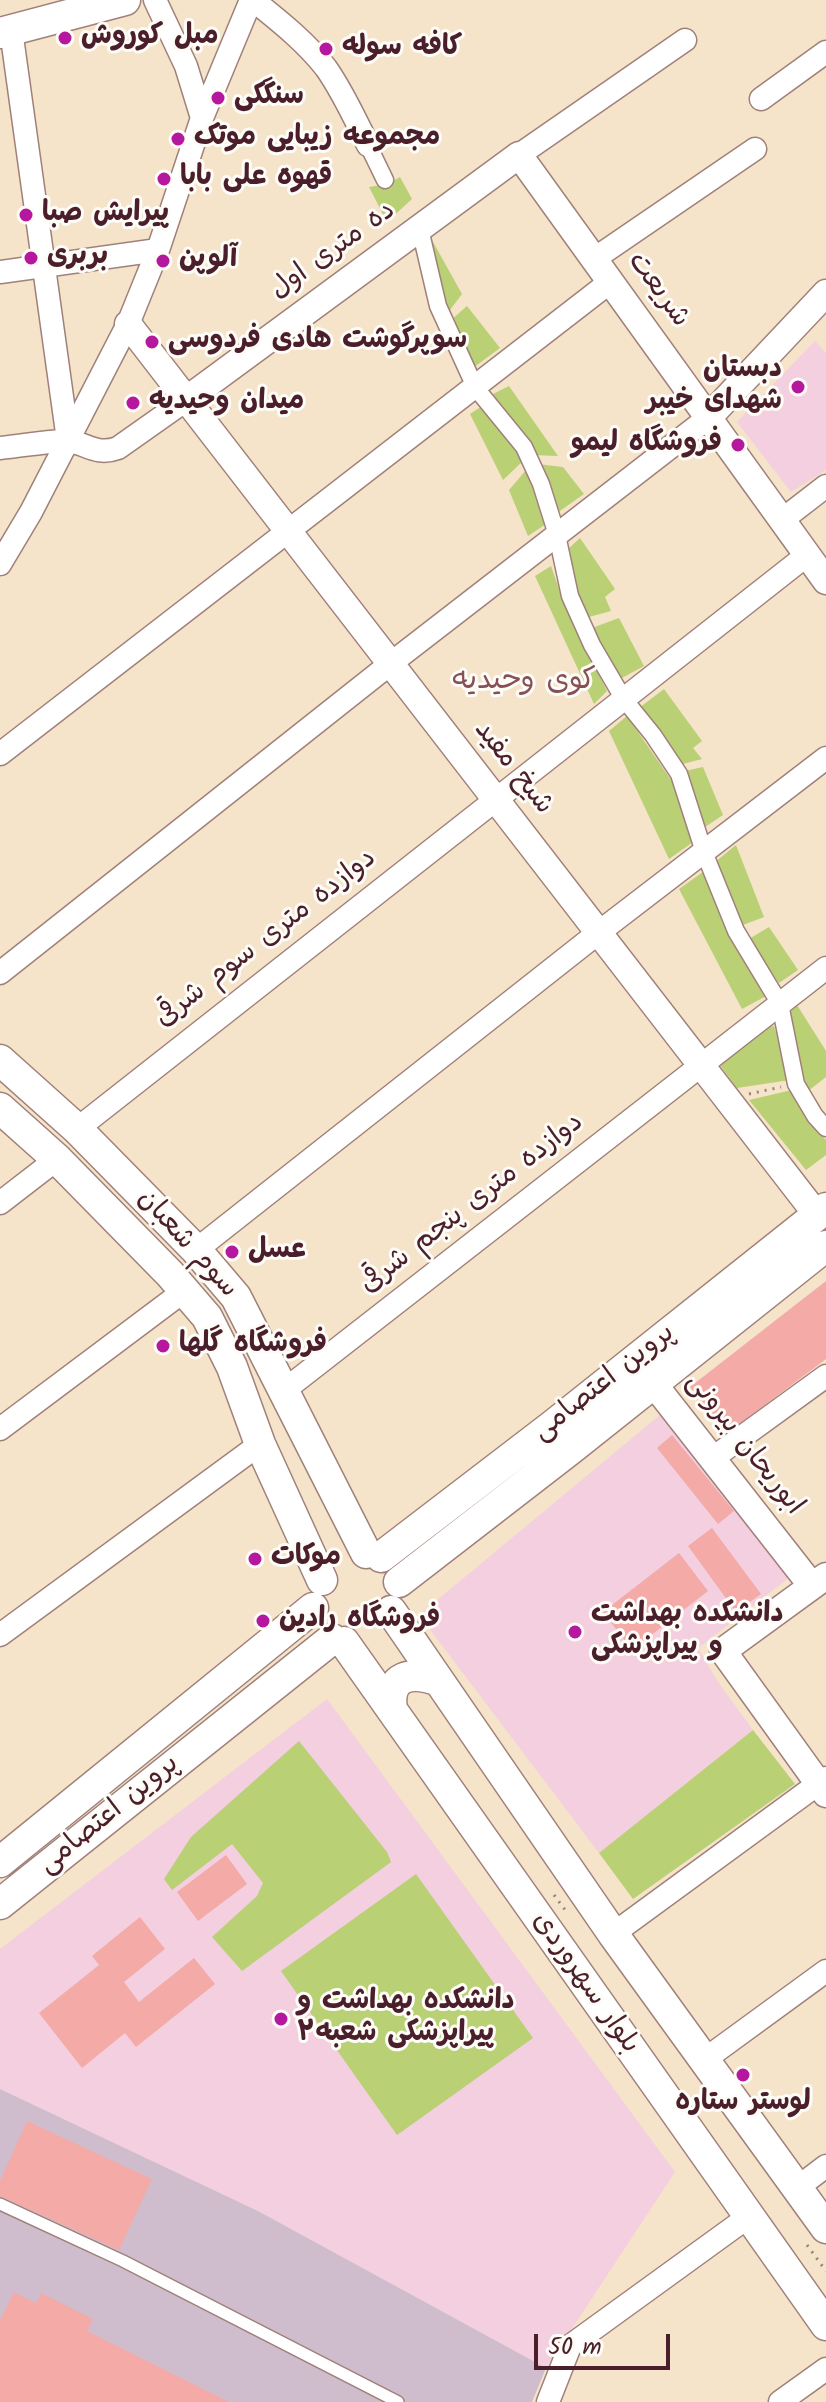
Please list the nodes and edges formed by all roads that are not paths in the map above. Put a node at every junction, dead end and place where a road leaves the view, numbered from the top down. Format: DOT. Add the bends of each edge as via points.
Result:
graph roads {
  1 [pos="125,0"];
  2 [pos="155,0"];
  3 [pos="252,0"];
  4 [pos="5,32"];
  5 [pos="685,40"];
  6 [pos="826,52"];
  7 [pos="761,99"];
  8 [pos="202,118"];
  9 [pos="368,145"];
  10 [pos="755,149"];
  11 [pos="519,155"];
  12 [pos="385,180"];
  13 [pos="420,229"];
  14 [pos="158,250"];
  15 [pos="594,259"];
  16 [pos="43,266"];
  17 [pos="0,272"];
  18 [pos="610,282"];
  19 [pos="826,293"];
  20 [pos="128,324"];
  21 [pos="475,387"];
  22 [pos="186,400"];
  23 [pos="708,418"];
  24 [pos="68,440"];
  25 [pos="0,448"];
  26 [pos="826,486"];
  27 [pos="782,520"];
  28 [pos="288,531"];
  29 [pos="557,535"];
  30 [pos="807,555"];
  31 [pos="0,564"];
  32 [pos="826,581"];
  33 [pos="390,664"];
  34 [pos="623,698"];
  35 [pos="0,754"];
  36 [pos="826,758"];
  37 [pos="494,799"];
  38 [pos="704,852"];
  39 [pos="598,933"];
  40 [pos="826,968"];
  41 [pos="0,973"];
  42 [pos="780,1004"];
  43 [pos="0,1060"];
  44 [pos="701,1065"];
  45 [pos="0,1108"];
  46 [pos="826,1128"];
  47 [pos="77,1129"];
  48 [pos="57,1159"];
  49 [pos="0,1203"];
  50 [pos="821,1212"];
  51 [pos="826,1246"];
  52 [pos="196,1250"];
  53 [pos="184,1291"];
  54 [pos="826,1376"];
  55 [pos="653,1383"];
  56 [pos="282,1392"];
  57 [pos="0,1429"];
  58 [pos="260,1444"];
  59 [pos="713,1458"];
  60 [pos="341,1505"];
  61 [pos="300,1532"];
  62 [pos="374,1555"];
  63 [pos="819,1581"];
  64 [pos="399,1582"];
  65 [pos="317,1594"];
  66 [pos="391,1611"];
  67 [pos="0,1635"];
  68 [pos="338,1641"];
  69 [pos="439,1681"];
  70 [pos="392,1710"];
  71 [pos="824,1785"];
  72 [pos="0,1862"];
  73 [pos="0,1904"];
  74 [pos="613,1934"];
  75 [pos="826,1971"];
  76 [pos="704,2060"];
  77 [pos="826,2166"];
  78 [pos="797,2188"];
  79 [pos="0,2204"];
  80 [pos="748,2217"];
  81 [pos="826,2228"];
  82 [pos="826,2325"];
  83 [pos="826,2369"];
  84 [pos="398,2402"];
  85 [pos="548,2402"];
  86 [pos="780,2402"];
  1 -- 4 [label="main road"];
  2 -- 8 [label="street" via="186,66"];
  3 -- 8 [label="street"];
  3 -- 9 [label="street" via="324,66"];
  4 -- 16 [label="street"];
  5 -- 11 [label="street"];
  6 -- 7 [label="street"];
  8 -- 14 [label="street"];
  9 -- 12 [label="street"];
  10 -- 15 [label="street"];
  11 -- 13 [label="street, ده متری اول"];
  11 -- 15 [label="street, شریعت"];
  13 -- 21 [label="street" via="438,306"];
  13 -- 22 [label="street, ده متری اول"];
  14 -- 16 [label="street"];
  14 -- 20 [label="street"];
  15 -- 18 [label="street, شریعت"];
  16 -- 17 [label="street"];
  16 -- 24 [label="street"];
  18 -- 21 [label="street"];
  18 -- 23 [label="street, شریعت"];
  19 -- 23 [label="street"];
  20 -- 22 [label="street, شیخ مفید"];
  20 -- 24 [label="street"];
  21 -- 28 [label="street"];
  21 -- 29 [label="street" via="524,447"];
  22 -- 24 [label="street" via="108,452"];
  22 -- 28 [label="street, شیخ مفید"];
  23 -- 27 [label="street, شریعت"];
  23 -- 29 [label="street"];
  24 -- 25 [label="street"];
  24 -- 31 [label="street"];
  26 -- 27 [label="street"];
  27 -- 30 [label="street, شریعت"];
  28 -- 33 [label="street, شیخ مفید"];
  28 -- 35 [label="street"];
  29 -- 33 [label="street"];
  29 -- 34 [label="street" via="570,596"];
  30 -- 32 [label="street, شریعت"];
  30 -- 34 [label="street, دوازده متری سوم شرقی"];
  33 -- 37 [label="street, شیخ مفید"];
  33 -- 41 [label="street"];
  34 -- 37 [label="street, دوازده متری سوم شرقی"];
  34 -- 38 [label="street" via="679,774"];
  36 -- 38 [label="street"];
  37 -- 39 [label="street, شیخ مفید"];
  37 -- 47 [label="street, دوازده متری سوم شرقی"];
  38 -- 39 [label="street"];
  38 -- 42 [label="street" via="736,931"];
  39 -- 44 [label="street, شیخ مفید"];
  39 -- 52 [label="street"];
  40 -- 42 [label="street, دوازده متری پنجم شرقی"];
  42 -- 44 [label="street, دوازده متری پنجم شرقی"];
  42 -- 46 [label="street" via="796,1084"];
  43 -- 47 [label="main road, سوم شعبان"];
  44 -- 50 [label="street, شیخ مفید"];
  44 -- 56 [label="street, دوازده متری پنجم شرقی"];
  45 -- 48 [label="main road, سوم شعبان"];
  47 -- 52 [label="main road, سوم شعبان"];
  48 -- 49 [label="street"];
  48 -- 53 [label="main road, سوم شعبان"];
  50 -- 62 [label="main road, پروین اعتصامی" via="552,1426"];
  51 -- 55 [label="main road, پروین اعتصامی"];
  52 -- 56 [label="main road, سوم شعبان" via="236,1297"];
  53 -- 57 [label="street"];
  53 -- 58 [label="main road, سوم شعبان" via="207,1317 226,1354"];
  54 -- 59 [label="street"];
  55 -- 59 [label="street, ابوریحان بیرونی"];
  55 -- 64 [label="main road, پروین اعتصامی"];
  56 -- 60 [label="main road, سوم شعبان"];
  58 -- 61 [label="main road, سوم شعبان"];
  58 -- 67 [label="street"];
  59 -- 63 [label="street, ابوریحان بیرونی"];
  60 -- 61 [label="main road" via="332,1533 323,1537"];
  60 -- 62 [label="main road, سوم شعبان"];
  61 -- 65 [label="main road, سوم شعبان"];
  62 -- 64 [label="main road" via="394,1569"];
  62 -- 65 [label="main road" via="350,1556 333,1567"];
  63 -- 71 [label="street, ابوریحان بیرونی" via="723,1651"];
  64 -- 66 [label="main road"];
  65 -- 68 [label="main road" via="314,1619 321,1631"];
  65 -- 72 [label="main road, پروین اعتصامی"];
  66 -- 68 [label="main road" via="368,1634"];
  66 -- 69 [label="main road, بلوار سهروردی"];
  68 -- 70 [label="main road, بلوار سهروردی"];
  68 -- 73 [label="main road, پروین اعتصامی"];
  69 -- 70 [label="main road" via="407,1676 390,1695"];
  69 -- 74 [label="main road, بلوار سهروردی"];
  70 -- 80 [label="main road, بلوار سهروردی"];
  71 -- 74 [label="street"];
  74 -- 76 [label="main road, بلوار سهروردی"];
  75 -- 76 [label="street"];
  76 -- 78 [label="main road, بلوار سهروردی"];
  77 -- 78 [label="street"];
  78 -- 81 [label="main road, بلوار سهروردی"];
  79 -- 84 [label="lane"];
  80 -- 82 [label="main road, بلوار سهروردی"];
  80 -- 85 [label="street" via="570,2346"];
  83 -- 86 [label="street"];
}
